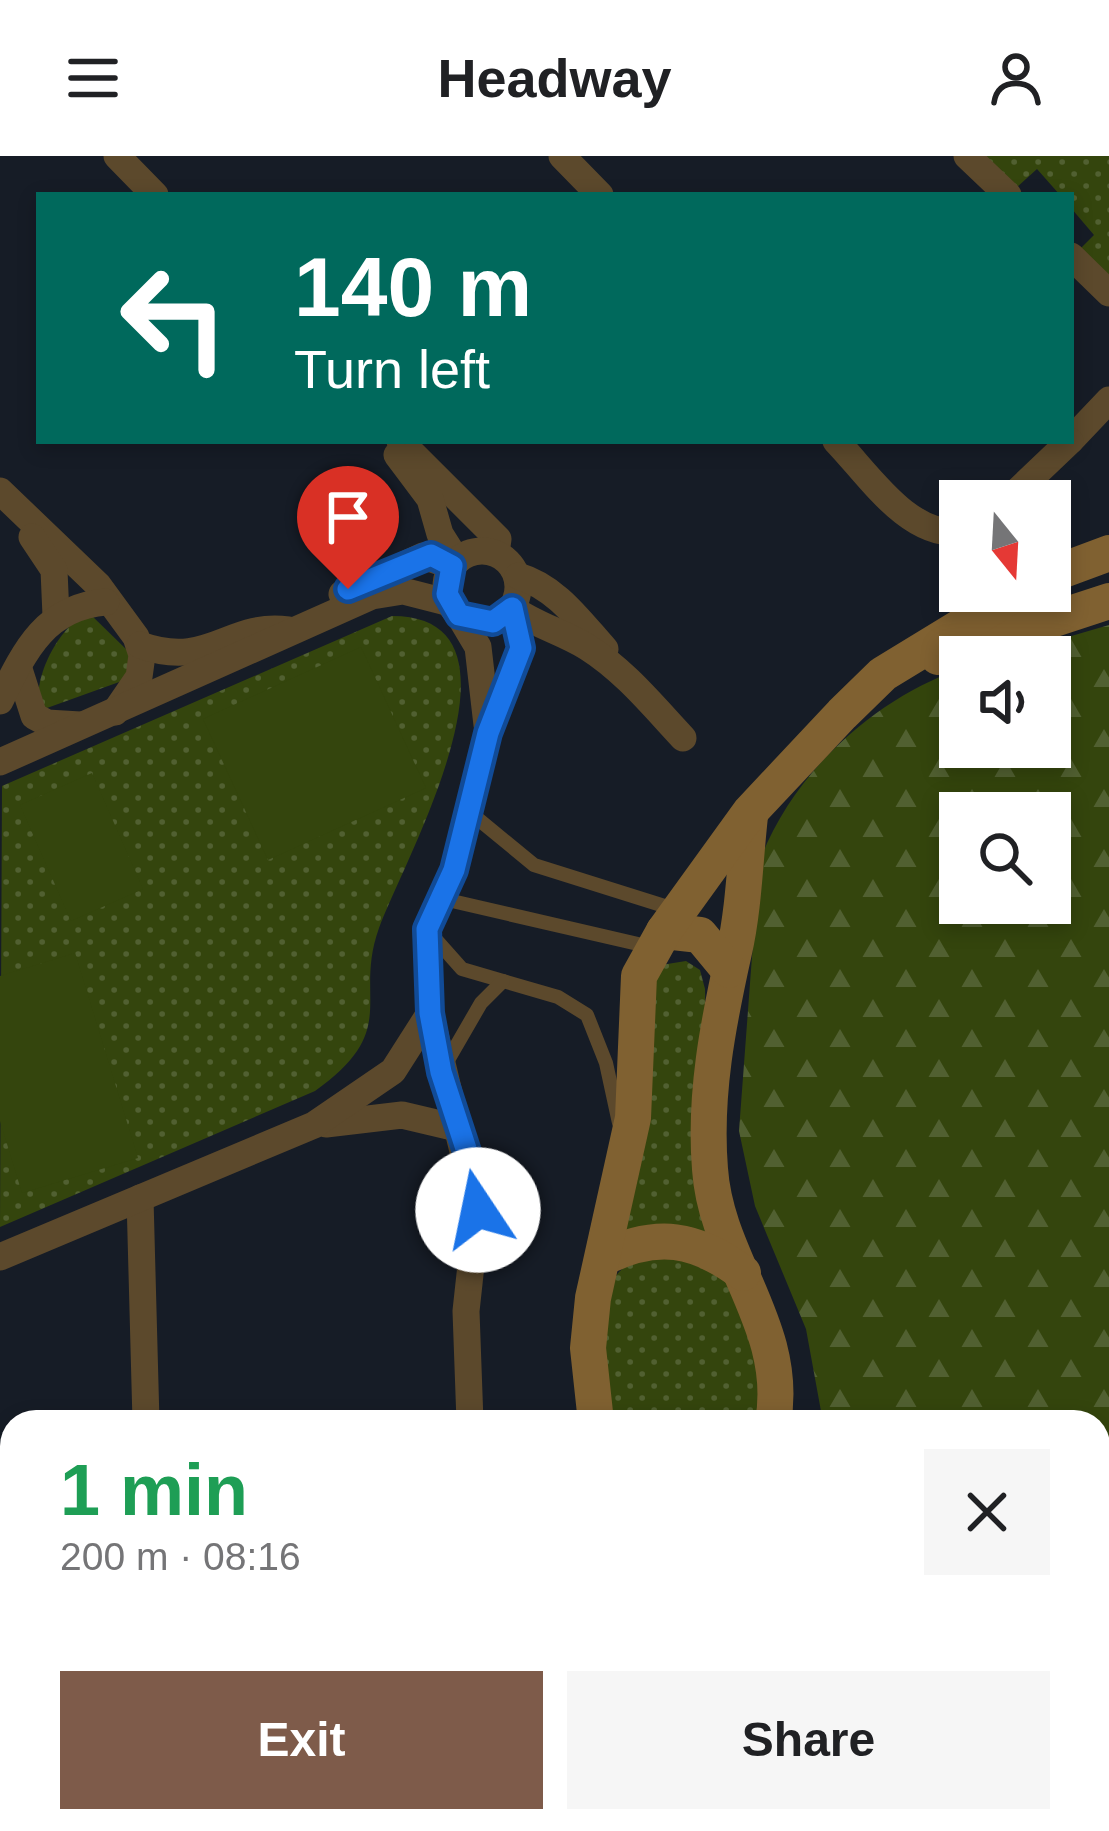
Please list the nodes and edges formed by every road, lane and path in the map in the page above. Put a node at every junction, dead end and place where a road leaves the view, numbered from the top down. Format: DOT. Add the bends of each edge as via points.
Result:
graph roads {
  1 [pos="118,156"];
  2 [pos="562,156"];
  3 [pos="967,156"];
  4 [pos="152,192"];
  5 [pos="597,192"];
  6 [pos="1004,192"];
  7 [pos="1074,259"];
  8 [pos="1109,293"];
  9 [pos="1109,400"];
  10 [pos="1074,438"];
  11 [pos="391,444"];
  12 [pos="403,444"];
  13 [pos="839,444"];
  14 [pos="1068,444"];
  15 [pos="1029,480"];
  16 [pos="3,494"];
  17 [pos="939,529"];
  18 [pos="496,553"];
  19 [pos="454,564"];
  20 [pos="518,576"];
  21 [pos="1109,601"];
  22 [pos="106,602"];
  23 [pos="512,608"];
  24 [pos="454,609"];
  25 [pos="985,612"];
  26 [pos="329,613"];
  27 [pos="56,616"];
  28 [pos="288,630"];
  29 [pos="140,645"];
  30 [pos="593,651"];
  31 [pos="515,664"];
  32 [pos="19,669"];
  33 [pos="620,671"];
  34 [pos="0,701"];
  35 [pos="115,712"];
  36 [pos="842,714"];
  37 [pos="82,725"];
  38 [pos="488,733"];
  39 [pos="683,738"];
  40 [pos="0,762"];
  41 [pos="750,812"];
  42 [pos="472,814"];
  43 [pos="439,898"];
  44 [pos="427,929"];
  45 [pos="666,930"];
  46 [pos="729,970"];
  47 [pos="503,981"];
  48 [pos="430,1013"];
  49 [pos="441,1072"];
  50 [pos="314,1125"];
  51 [pos="457,1128"];
  52 [pos="625,1150"];
  53 [pos="140,1198"];
  54 [pos="0,1257"];
  55 [pos="604,1258"];
  56 [pos="744,1273"];
  57 [pos="146,1410"];
  58 [pos="470,1410"];
  59 [pos="595,1410"];
  60 [pos="773,1410"];
  1 -- 4 [label="street"];
  2 -- 5 [label="street"];
  3 -- 6 [label="street"];
  7 -- 8 [label="street"];
  9 -- 10 [label="street"];
  11 -- 19 [label="street" via="430,499"];
  12 -- 18 [label="street" via="497,539"];
  13 -- 17 [label="street" via="912,520"];
  14 -- 15 [label="street"];
  16 -- 22 [label="street"];
  16 -- 27 [label="street" via="54,569"];
  18 -- 19 [label="street" via="475,551"];
  18 -- 20 [label="street"];
  19 -- 24 [label="street" via="446,584"];
  19 -- 26 [label="street" via="431,555 400,564 348,589"];
  20 -- 23 [label="street"];
  20 -- 33 [label="street" via="566,605"];
  21 -- 36 [label="street" via="938,657"];
  22 -- 27 [label="street"];
  22 -- 29 [label="street"];
  23 -- 24 [label="street" via="493,622"];
  23 -- 30 [label="street"];
  23 -- 31 [label="street" via="521,633"];
  24 -- 26 [label="street" via="394,591"];
  24 -- 38 [label="street" via="478,647"];
  25 -- 36 [label="street" via="883,674"];
  26 -- 28 [label="street"];
  27 -- 32 [label="street"];
  28 -- 29 [label="street" via="248,633 184,656"];
  28 -- 35 [label="street" via="280,641"];
  29 -- 35 [label="street" via="139,676"];
  30 -- 31 [label="street" via="542,651"];
  30 -- 33 [label="street"];
  31 -- 38 [label="street"];
  32 -- 34 [label="street"];
  32 -- 37 [label="street" via="34,716"];
  33 -- 39 [label="street"];
  35 -- 37 [label="street"];
  36 -- 41 [label="street"];
  37 -- 40 [label="street"];
  38 -- 42 [label="street"];
  41 -- 45 [label="street"];
  41 -- 46 [label="street"];
  42 -- 43 [label="street"];
  42 -- 45 [label="lane" via="534,865"];
  43 -- 44 [label="street"];
  43 -- 45 [label="lane"];
  44 -- 47 [label="lane" via="462,969"];
  44 -- 48 [label="street"];
  45 -- 46 [label="street" via="700,935"];
  45 -- 52 [label="street" via="639,976"];
  46 -- 56 [label="street" via="711,1085 710,1167 718,1215"];
  47 -- 49 [label="lane"];
  47 -- 52 [label="lane" via="587,1015"];
  48 -- 49 [label="street"];
  48 -- 50 [label="street" via="392,1071"];
  49 -- 51 [label="street"];
  50 -- 51 [label="street" via="402,1115"];
  50 -- 53 [label="street"];
  51 -- 58 [label="street" via="478,1210 466,1311"];
  52 -- 55 [label="street"];
  53 -- 54 [label="street"];
  53 -- 57 [label="street"];
  55 -- 56 [label="street" via="628,1246 685,1239"];
  55 -- 59 [label="street" via="589,1348"];
  56 -- 60 [label="street" via="777,1368"];
}
